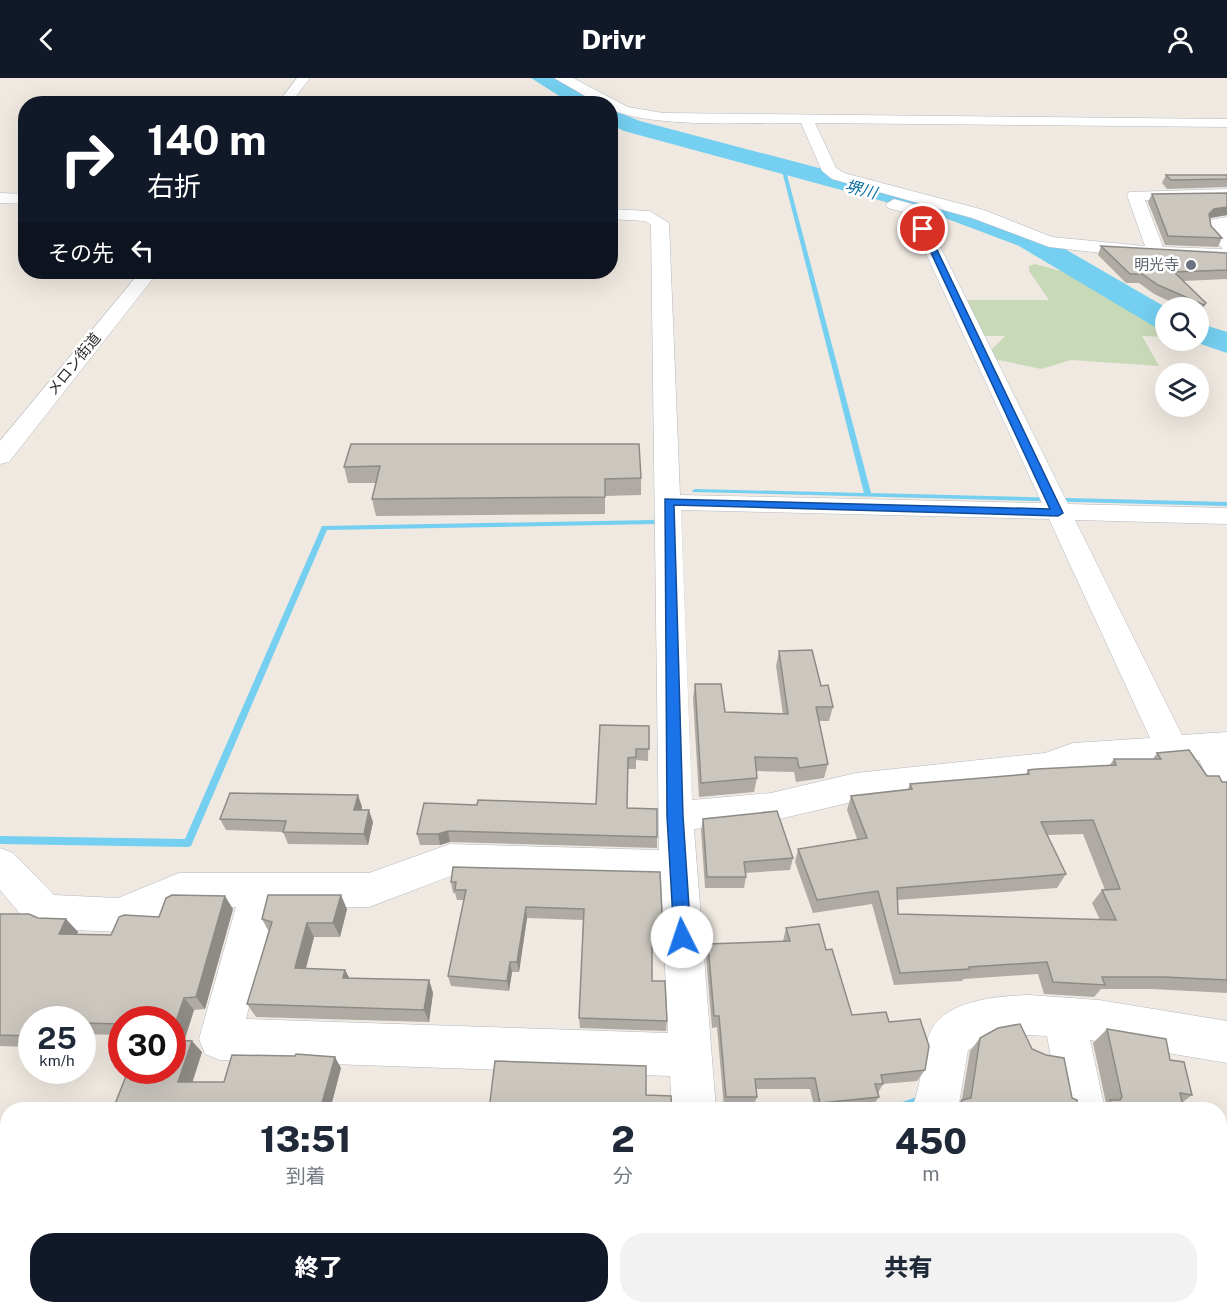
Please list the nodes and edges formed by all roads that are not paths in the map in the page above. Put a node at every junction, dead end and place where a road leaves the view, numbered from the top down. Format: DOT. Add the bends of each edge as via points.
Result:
graph roads {
  1 [pos="304,78"];
  2 [pos="560,78"];
  3 [pos="289,96"];
  4 [pos="597,96"];
  5 [pos="618,107"];
  6 [pos="806,119"];
  7 [pos="1199,123"];
  8 [pos="1227,123"];
  9 [pos="1213,136"];
  10 [pos="1227,195"];
  11 [pos="0,198"];
  12 [pos="18,200"];
  13 [pos="18,202"];
  14 [pos="0,203"];
  15 [pos="894,204"];
  16 [pos="618,214"];
  17 [pos="1227,222"];
  18 [pos="1156,252"];
  19 [pos="1224,255"];
  20 [pos="143,279"];
  21 [pos="0,457"];
  22 [pos="669,502"];
  23 [pos="1058,513"];
  24 [pos="1227,516"];
  25 [pos="1217,746"];
  26 [pos="1171,747"];
  27 [pos="1227,782"];
  28 [pos="675,816"];
  29 [pos="0,864"];
  30 [pos="678,866"];
  31 [pos="259,891"];
  32 [pos="1064,1017"];
  33 [pos="1227,1042"];
  34 [pos="690,1055"];
  35 [pos="693,1102"];
  36 [pos="939,1102"];
  37 [pos="1081,1102"];
  1 -- 3 [label="street"];
  2 -- 4 [label="street"];
  5 -- 6 [label="street" via="647,116"];
  6 -- 7 [label="street"];
  6 -- 18 [label="street" via="830,171 838,176 978,214 1049,242"];
  7 -- 8 [label="street"];
  7 -- 9 [label="street"];
  10 -- 18 [label="street" via="1135,195"];
  11 -- 12 [label="street"];
  13 -- 14 [label="street"];
  15 -- 23 [label="street" via="914,210"];
  16 -- 22 [label="street" via="649,216 660,223"];
  17 -- 19 [label="street" via="1216,224"];
  18 -- 19 [label="street"];
  20 -- 21 [label="street, メロン街道"];
  22 -- 23 [label="street"];
  22 -- 28 [label="street"];
  23 -- 24 [label="street"];
  23 -- 26 [label="street"];
  25 -- 26 [label="street"];
  25 -- 27 [label="street"];
  26 -- 28 [label="street" via="1073,756 1048,766 856,787 771,807"];
  28 -- 30 [label="street"];
  29 -- 31 [label="street" via="35,904 50,912 120,915 179,889"];
  30 -- 31 [label="street" via="450,860 369,890"];
  30 -- 34 [label="street"];
  31 -- 34 [label="street" via="220,1039"];
  32 -- 33 [label="street"];
  32 -- 36 [label="street" via="1008,1015 977,1021 949,1038"];
  32 -- 37 [label="street"];
  34 -- 35 [label="street"];
}
